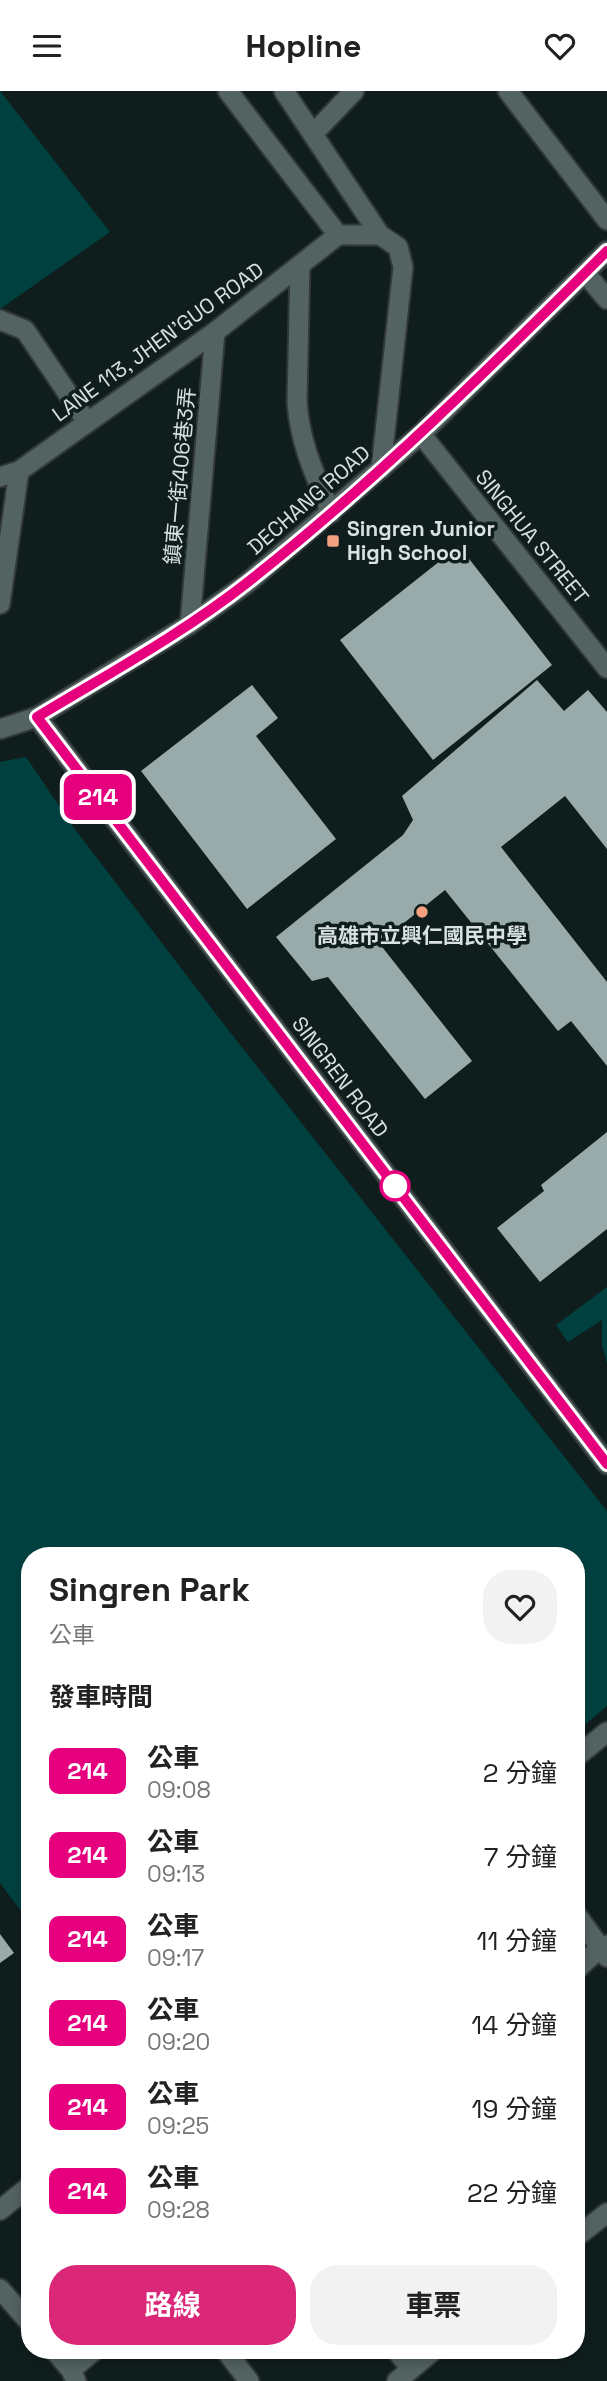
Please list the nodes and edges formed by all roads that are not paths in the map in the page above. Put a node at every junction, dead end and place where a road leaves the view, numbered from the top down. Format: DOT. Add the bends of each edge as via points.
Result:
graph roads {
  1 [pos="228,91"];
  2 [pos="284,91"];
  3 [pos="354,91"];
  4 [pos="508,91"];
  5 [pos="313,134"];
  6 [pos="607,220"];
  7 [pos="338,235"];
  8 [pos="380,235"];
  9 [pos="607,251"];
  10 [pos="300,265"];
  11 [pos="585,273"];
  12 [pos="607,299"];
  13 [pos="0,320"];
  14 [pos="215,332"];
  15 [pos="87,422"];
  16 [pos="421,434"];
  17 [pos="381,469"];
  18 [pos="9,474"];
  19 [pos="331,513"];
  20 [pos="0,604"];
  21 [pos="190,624"];
  22 [pos="607,668"];
  23 [pos="37,717"];
  24 [pos="0,729"];
  25 [pos="607,1464"];
  26 [pos="607,1732"];
  27 [pos="585,1750"];
  28 [pos="585,1925"];
  29 [pos="605,1950"];
  30 [pos="585,1964"];
  31 [pos="21,2193"];
  32 [pos="0,2210"];
  33 [pos="607,2213"];
  34 [pos="585,2230"];
  35 [pos="0,2290"];
  36 [pos="21,2313"];
  37 [pos="61,2359"];
  38 [pos="86,2359"];
  39 [pos="232,2359"];
  40 [pos="423,2359"];
  41 [pos="73,2375"];
  42 [pos="404,2375"];
  43 [pos="249,2381"];
  1 -- 7 [label="street"];
  2 -- 5 [label="street"];
  3 -- 5 [label="street"];
  4 -- 6 [label="street"];
  5 -- 8 [label="street"];
  7 -- 8 [label="street"];
  7 -- 10 [label="street, LANE 113, JHEN'GUO ROAD"];
  8 -- 17 [label="street" via="398,247 403,267"];
  9 -- 11 [label="street, DECHANG ROAD"];
  10 -- 14 [label="street, LANE 113, JHEN'GUO ROAD"];
  10 -- 19 [label="street" via="298,424"];
  11 -- 12 [label="street"];
  11 -- 16 [label="street, DECHANG ROAD"];
  13 -- 15 [label="street" via="25,330"];
  14 -- 15 [label="street, LANE 113, JHEN'GUO ROAD"];
  14 -- 21 [label="street, 鎮東一街406巷3弄"];
  15 -- 18 [label="street, LANE 113, JHEN'GUO ROAD"];
  16 -- 17 [label="street, DECHANG ROAD"];
  16 -- 22 [label="street, SINGHUA STREET"];
  17 -- 19 [label="street, DECHANG ROAD"];
  18 -- 20 [label="street"];
  19 -- 21 [label="street, DECHANG ROAD"];
  21 -- 23 [label="street, DECHANG ROAD"];
  23 -- 24 [label="street, DECHANG ROAD"];
  23 -- 25 [label="street, SINGREN ROAD"];
  26 -- 27 [label="street"];
  28 -- 29 [label="street"];
  29 -- 30 [label="street"];
  31 -- 32 [label="street"];
  33 -- 34 [label="street"];
  35 -- 36 [label="street"];
  37 -- 41 [label="street"];
  38 -- 41 [label="street"];
  39 -- 43 [label="street"];
  40 -- 42 [label="street"];
}
